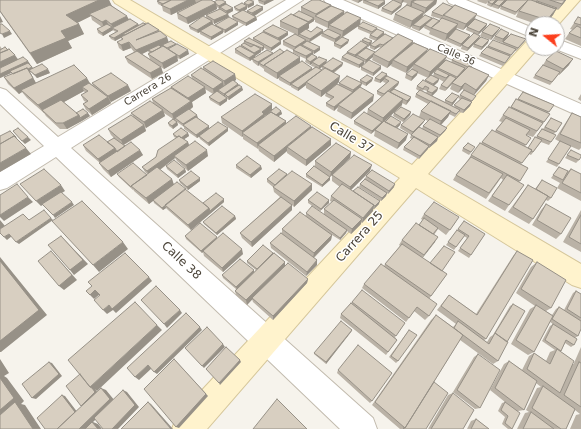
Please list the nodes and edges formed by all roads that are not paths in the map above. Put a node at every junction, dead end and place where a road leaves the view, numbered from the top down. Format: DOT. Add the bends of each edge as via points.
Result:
graph roads {
  1 [pos="120,0"];
  2 [pos="296,0"];
  3 [pos="330,0"];
  4 [pos="454,0"];
  5 [pos="573,0"];
  6 [pos="558,16"];
  7 [pos="525,30"];
  8 [pos="565,47"];
  9 [pos="209,53"];
  10 [pos="525,53"];
  11 [pos="581,54"];
  12 [pos="505,76"];
  13 [pos="0,94"];
  14 [pos="581,111"];
  15 [pos="57,145"];
  16 [pos="414,176"];
  17 [pos="0,182"];
  18 [pos="581,278"];
  19 [pos="267,340"];
  20 [pos="187,429"];
  21 [pos="362,429"];
  1 -- 9 [label="street, Calle 37"];
  2 -- 9 [label="street, Carrera 26"];
  3 -- 12 [label="street, Calle 36"];
  4 -- 7 [label="street"];
  5 -- 6 [label="street"];
  8 -- 11 [label="street"];
  9 -- 15 [label="street, Carrera 26"];
  9 -- 16 [label="street, Calle 37"];
  10 -- 12 [label="street, Carrera 25"];
  12 -- 14 [label="street, Calle 36"];
  12 -- 16 [label="street, Carrera 25"];
  13 -- 15 [label="street, Calle 38"];
  15 -- 17 [label="street, Carrera 26"];
  15 -- 19 [label="street, Calle 38"];
  16 -- 18 [label="street, Calle 37"];
  16 -- 19 [label="street, Carrera 25"];
  19 -- 20 [label="street, Carrera 25"];
  19 -- 21 [label="street, Calle 38"];
}
